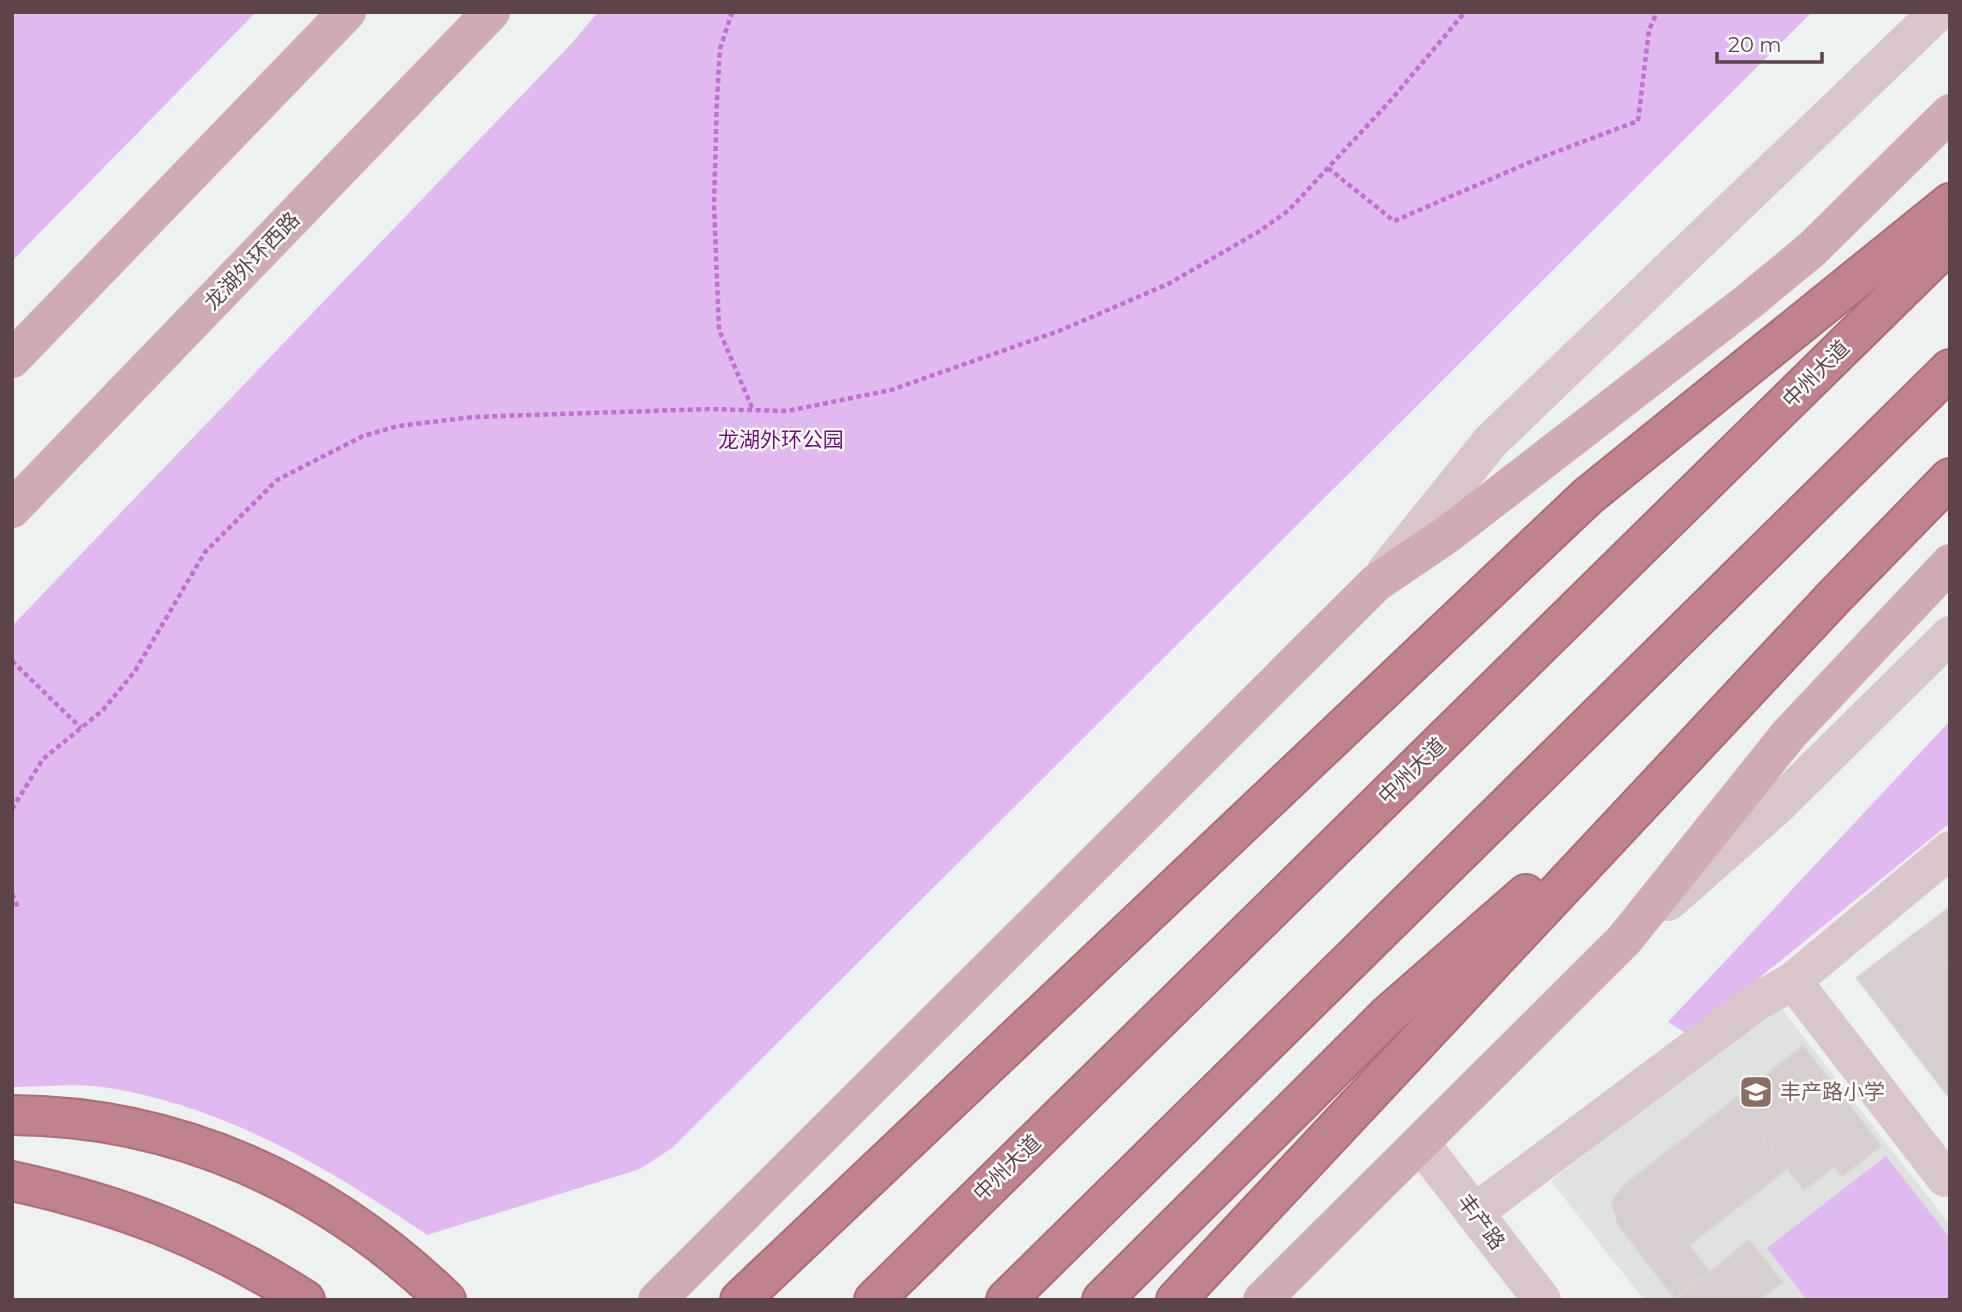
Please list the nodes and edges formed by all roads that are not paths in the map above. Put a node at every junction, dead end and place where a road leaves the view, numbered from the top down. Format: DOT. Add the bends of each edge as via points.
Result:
graph roads {
  1 [pos="347,12"];
  2 [pos="491,12"];
  3 [pos="1938,12"];
  4 [pos="1950,113"];
  5 [pos="1950,203"];
  6 [pos="1950,242"];
  7 [pos="12,359"];
  8 [pos="1950,369"];
  9 [pos="1950,478"];
  10 [pos="12,509"];
  11 [pos="1950,563"];
  12 [pos="1376,583"];
  13 [pos="1950,635"];
  14 [pos="1691,750"];
  15 [pos="1950,850"];
  16 [pos="1624,940"];
  17 [pos="1793,981"];
  18 [pos="12,1115"];
  19 [pos="1421,1144"];
  20 [pos="1950,1175"];
  21 [pos="12,1181"];
  22 [pos="1474,1213"];
  23 [pos="809,1234"];
  24 [pos="305,1300"];
  25 [pos="446,1300"];
  26 [pos="657,1300"];
  27 [pos="720,1300"];
  28 [pos="740,1300"];
  29 [pos="874,1300"];
  30 [pos="1006,1300"];
  31 [pos="1102,1300"];
  32 [pos="1176,1300"];
  33 [pos="1262,1300"];
  34 [pos="1542,1300"];
  1 -- 7 [label="main road"];
  2 -- 10 [label="main road, 龙湖外环西路"];
  3 -- 12 [label="street" via="1491,441"];
  4 -- 12 [label="main road" via="1800,259 1448,534"];
  5 -- 23 [label="highway" via="1588,496"];
  6 -- 29 [label="highway, 中州大道"];
  8 -- 30 [label="highway"];
  9 -- 14 [label="highway"];
  11 -- 16 [label="main road" via="1789,734"];
  12 -- 26 [label="main road"];
  13 -- 16 [label="street" via="1777,806"];
  14 -- 31 [label="highway" via="1389,1014"];
  14 -- 32 [label="highway"];
  15 -- 17 [label="street"];
  16 -- 19 [label="main road"];
  17 -- 20 [label="street" via="1945,1178"];
  17 -- 22 [label="street" via="1755,1003"];
  18 -- 25 [label="highway" via="64,1115 143,1129 209,1148 273,1175 343,1213 406,1261"];
  19 -- 22 [label="street, 丰产路"];
  19 -- 33 [label="main road"];
  21 -- 24 [label="highway" via="69,1194 189,1234"];
  22 -- 34 [label="street, 丰产路"];
  23 -- 27 [label="highway"];
  23 -- 28 [label="highway"];
}
